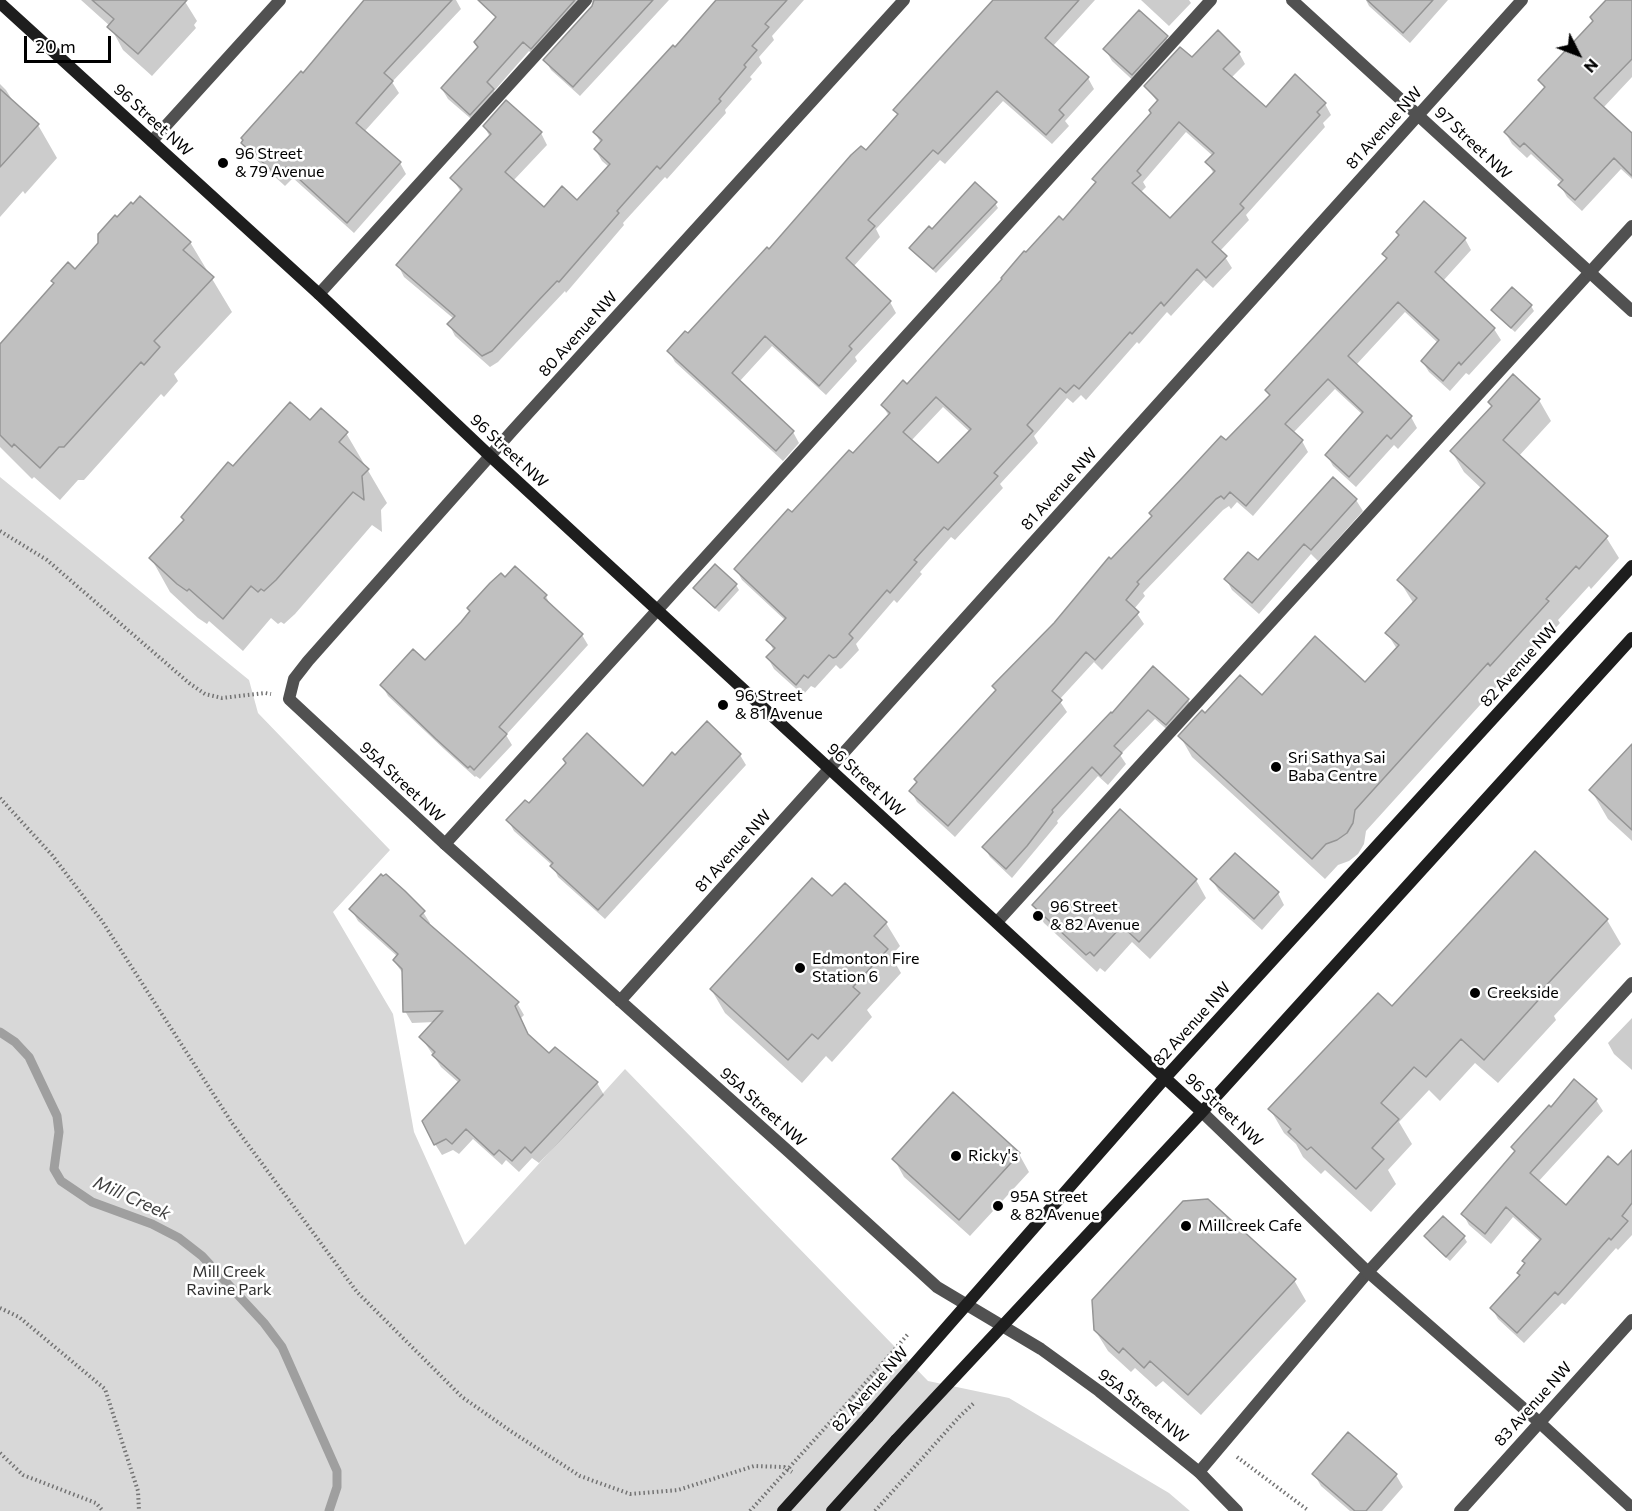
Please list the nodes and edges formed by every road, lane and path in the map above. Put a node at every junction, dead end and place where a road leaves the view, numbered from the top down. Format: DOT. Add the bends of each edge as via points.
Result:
graph roads {
  1 [pos="280,0"];
  2 [pos="586,0"];
  3 [pos="904,0"];
  4 [pos="1211,0"];
  5 [pos="1292,0"];
  6 [pos="1522,0"];
  7 [pos="0,3"];
  8 [pos="1418,114"];
  9 [pos="152,141"];
  10 [pos="1632,226"];
  11 [pos="1590,272"];
  12 [pos="319,294"];
  13 [pos="1632,311"];
  14 [pos="490,456"];
  15 [pos="0,531"];
  16 [pos="1632,566"];
  17 [pos="658,610"];
  18 [pos="1632,638"];
  19 [pos="289,699"];
  20 [pos="830,769"];
  21 [pos="0,798"];
  22 [pos="445,844"];
  23 [pos="997,922"];
  24 [pos="1632,983"];
  25 [pos="620,1001"];
  26 [pos="1165,1078"];
  27 [pos="1202,1112"];
  28 [pos="1368,1272"];
  29 [pos="966,1304"];
  30 [pos="0,1308"];
  31 [pos="1632,1320"];
  32 [pos="1003,1326"];
  33 [pos="909,1333"];
  34 [pos="975,1402"];
  35 [pos="1539,1422"];
  36 [pos="1228,1451"];
  37 [pos="0,1453"];
  38 [pos="754,1466"];
  39 [pos="1199,1472"];
  40 [pos="1632,1508"];
  41 [pos="103,1511"];
  42 [pos="139,1511"];
  43 [pos="750,1511"];
  44 [pos="783,1511"];
  45 [pos="832,1511"];
  46 [pos="875,1511"];
  47 [pos="1237,1511"];
  48 [pos="1309,1511"];
  49 [pos="1460,1511"];
  1 -- 9 [label="street"];
  2 -- 12 [label="street"];
  3 -- 14 [label="street, 80 Avenue NW"];
  4 -- 17 [label="street"];
  5 -- 8 [label="street, 97 Street NW"];
  6 -- 8 [label="street, 81 Avenue NW"];
  7 -- 9 [label="main road, 96 Street NW"];
  8 -- 11 [label="street, 97 Street NW"];
  8 -- 20 [label="street, 81 Avenue NW"];
  9 -- 12 [label="main road, 96 Street NW"];
  10 -- 11 [label="street"];
  11 -- 13 [label="street, 97 Street NW"];
  11 -- 23 [label="street"];
  12 -- 14 [label="main road, 96 Street NW"];
  14 -- 17 [label="main road, 96 Street NW"];
  14 -- 19 [label="street, 80 Avenue NW" via="308,661 294,679"];
  15 -- 19 [label="path" via="47,560 205,694 222,698 265,693"];
  16 -- 26 [label="main road, 82 Avenue NW"];
  17 -- 20 [label="main road, 96 Street NW"];
  17 -- 22 [label="street"];
  18 -- 27 [label="main road"];
  19 -- 22 [label="street, 95A Street NW"];
  20 -- 23 [label="main road, 96 Street NW"];
  20 -- 25 [label="street, 81 Avenue NW"];
  21 -- 38 [label="path" via="52,855 102,921 232,1123 357,1292 462,1397 580,1476 630,1494 678,1490"];
  22 -- 25 [label="street, 95A Street NW"];
  23 -- 26 [label="main road, 96 Street NW"];
  24 -- 28 [label="street"];
  25 -- 29 [label="street, 95A Street NW" via="937,1287"];
  26 -- 27 [label="main road, 96 Street NW"];
  26 -- 29 [label="main road, 82 Avenue NW"];
  27 -- 28 [label="street, 96 Street NW"];
  27 -- 32 [label="main road"];
  28 -- 35 [label="street, 96 Street NW"];
  28 -- 39 [label="street"];
  29 -- 32 [label="street, 95A Street NW"];
  29 -- 44 [label="main road, 82 Avenue NW, bridge"];
  30 -- 42 [label="path" via="19,1317 105,1389 138,1491"];
  31 -- 35 [label="street, 83 Avenue NW"];
  32 -- 39 [label="street, 95A Street NW" via="1099,1391"];
  32 -- 45 [label="main road, bridge"];
  33 -- 43 [label="path, bridge"];
  34 -- 46 [label="path"];
  35 -- 40 [label="street, 96 Street NW"];
  35 -- 49 [label="street, 83 Avenue NW"];
  36 -- 48 [label="path"];
  37 -- 41 [label="path" via="23,1475 96,1503"];
  39 -- 47 [label="street, 95A Street NW"];
}
